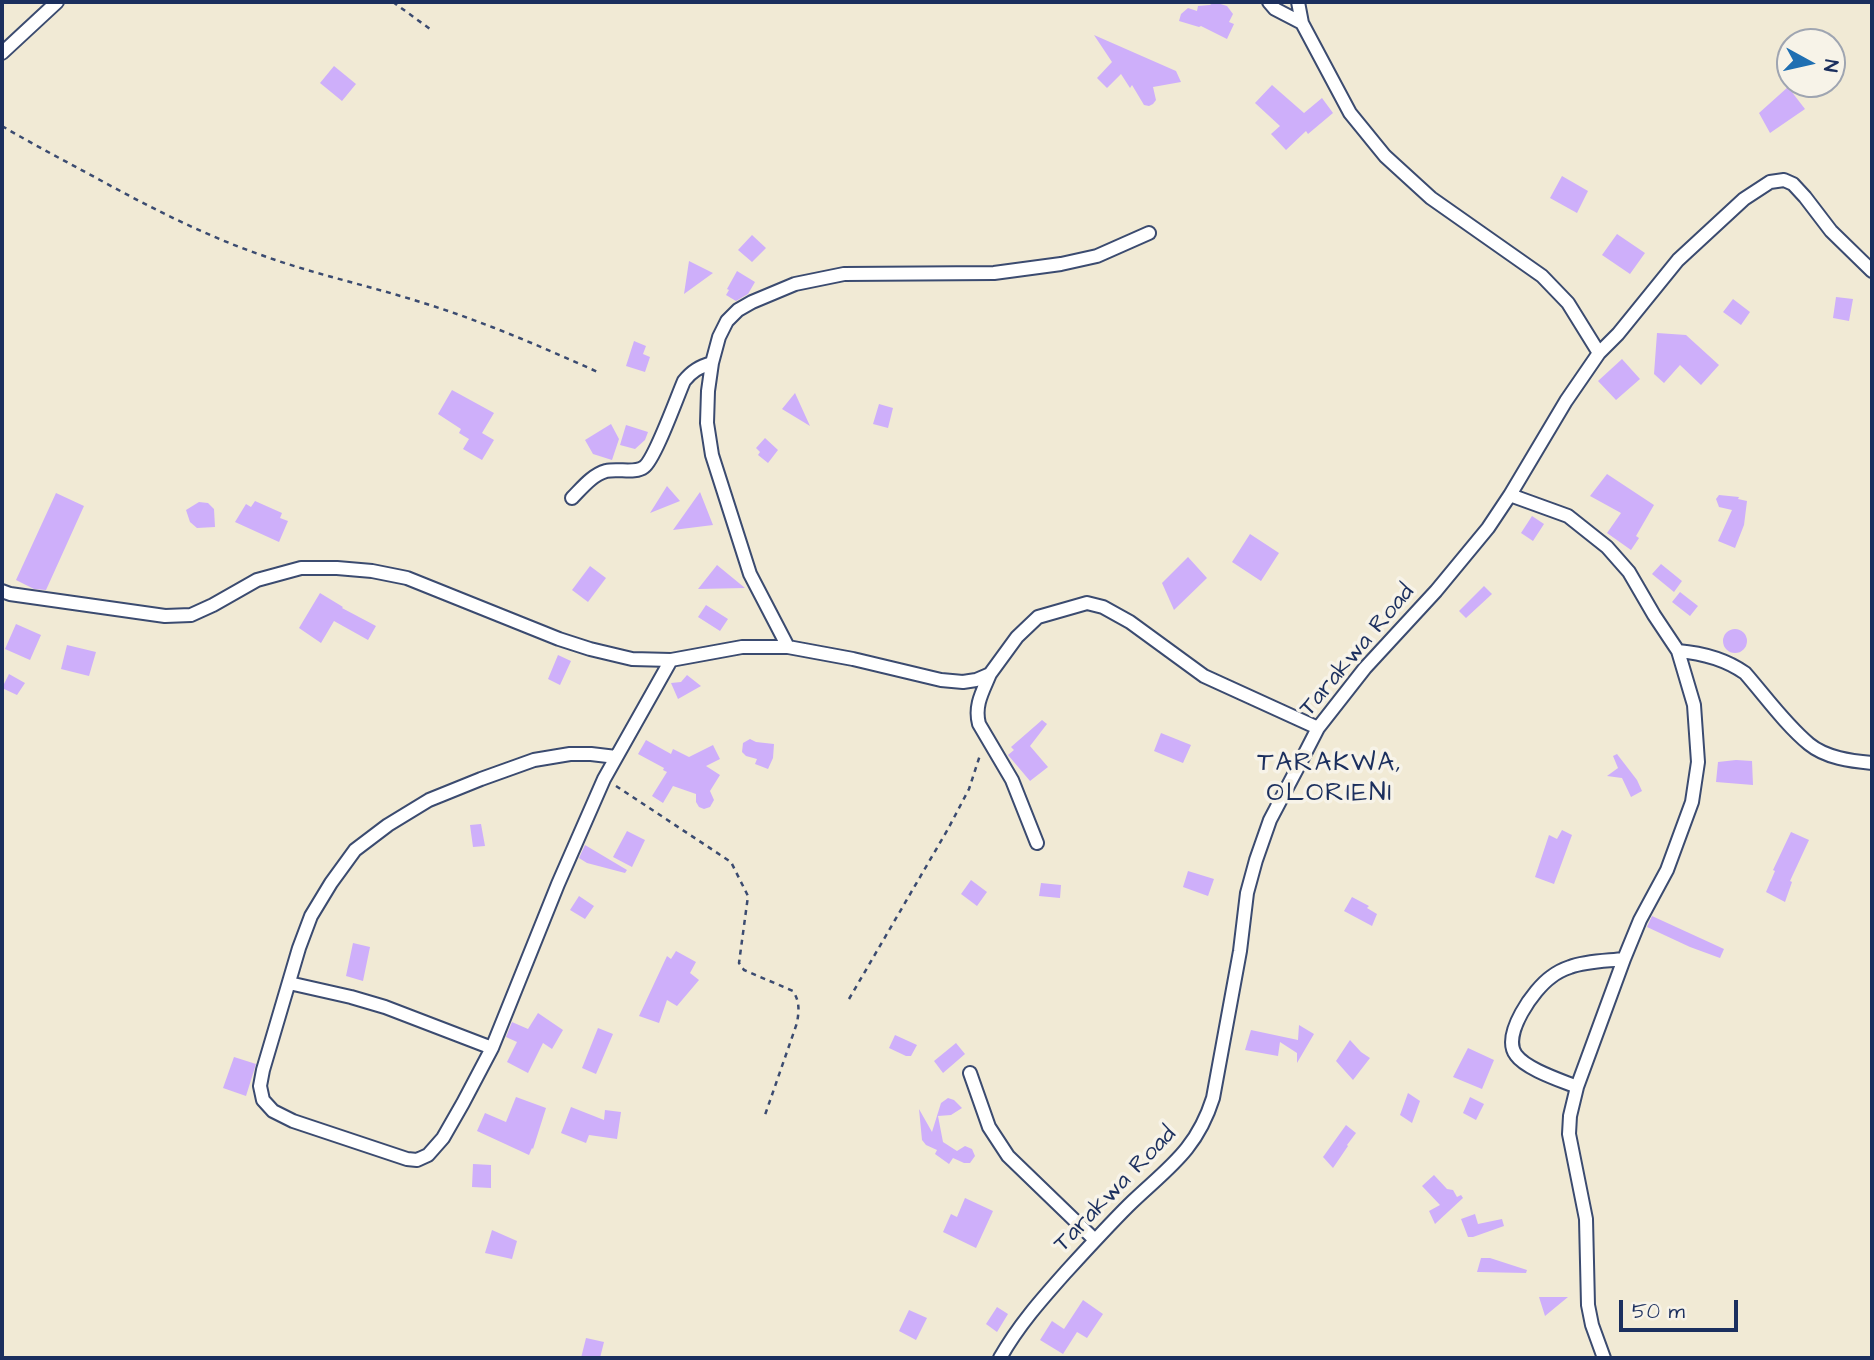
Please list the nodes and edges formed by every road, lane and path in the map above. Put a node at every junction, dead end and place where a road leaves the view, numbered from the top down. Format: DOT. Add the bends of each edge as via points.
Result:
graph roads {
  1 [pos="57,2"];
  2 [pos="393,2"];
  3 [pos="1269,2"];
  4 [pos="1298,2"];
  5 [pos="1302,23"];
  6 [pos="430,29"];
  7 [pos="2,53"];
  8 [pos="2,126"];
  9 [pos="1149,233"];
  10 [pos="1872,271"];
  11 [pos="1599,352"];
  12 [pos="712,363"];
  13 [pos="600,373"];
  14 [pos="1510,495"];
  15 [pos="572,498"];
  16 [pos="2,591"];
  17 [pos="788,647"];
  18 [pos="1678,650"];
  19 [pos="671,660"];
  20 [pos="990,674"];
  21 [pos="1318,727"];
  22 [pos="987,736"];
  23 [pos="616,757"];
  24 [pos="1872,763"];
  25 [pos="604,779"];
  26 [pos="1037,843"];
  27 [pos="1624,959"];
  28 [pos="289,983"];
  29 [pos="849,999"];
  30 [pos="492,1048"];
  31 [pos="970,1073"];
  32 [pos="1577,1087"];
  33 [pos="765,1115"];
  34 [pos="1095,1240"];
  35 [pos="1000,1358"];
  36 [pos="1604,1358"];
  1 -- 7 [label="street"];
  2 -- 6 [label="path"];
  3 -- 5 [label="street"];
  4 -- 5 [label="street"];
  5 -- 11 [label="street" via="1350,113 1385,156 1431,198 1542,276 1568,303"];
  8 -- 13 [label="path" via="203,233 507,332"];
  9 -- 12 [label="street" via="1097,256 1061,264 994,273 844,274 795,284 738,310 719,337"];
  10 -- 11 [label="street, Tarakwa Road" via="1793,184 1769,182 1678,260"];
  11 -- 14 [label="street, Tarakwa Road"];
  12 -- 15 [label="street" via="697,368 684,382 646,466 597,475"];
  12 -- 17 [label="street" via="708,423 712,455 750,574"];
  14 -- 18 [label="street" via="1568,516 1607,547 1629,572"];
  14 -- 21 [label="street, Tarakwa Road" via="1459,564"];
  16 -- 19 [label="street" via="165,616 191,615 257,580 301,568 360,570 407,578 590,649 632,659"];
  17 -- 19 [label="street" via="742,646"];
  17 -- 20 [label="street" via="941,680 963,682"];
  18 -- 24 [label="street" via="1701,653 1738,668 1810,745 1836,758"];
  18 -- 27 [label="street" via="1698,737 1692,802 1667,870"];
  19 -- 23 [label="street"];
  20 -- 21 [label="street" via="1038,617 1087,603 1130,622 1204,676"];
  20 -- 22 [label="street" via="976,714"];
  21 -- 34 [label="street, Tarakwa Road" via="1270,820 1256,860 1208,1115 1181,1156"];
  22 -- 26 [label="street" via="1012,780"];
  22 -- 29 [label="path" via="969,789"];
  23 -- 25 [label="street"];
  23 -- 28 [label="street" via="570,754 534,760 429,800 388,825 355,850 331,883 311,916"];
  25 -- 30 [label="street"];
  25 -- 33 [label="path" via="731,862 748,896 739,963 744,970 797,996 797,1023"];
  27 -- 32 [label="street"];
  27 -- 32 [label="street" via="1572,966 1550,977 1514,1028 1513,1052 1522,1062"];
  28 -- 30 [label="street" via="385,1007"];
  28 -- 30 [label="street" via="263,1070 263,1100 293,1121 407,1159 428,1154 443,1138"];
  31 -- 34 [label="street" via="989,1127 1008,1156"];
  32 -- 36 [label="street" via="1569,1134 1586,1219 1588,1305"];
  34 -- 35 [label="street, Tarakwa Road" via="1020,1324"];
}
